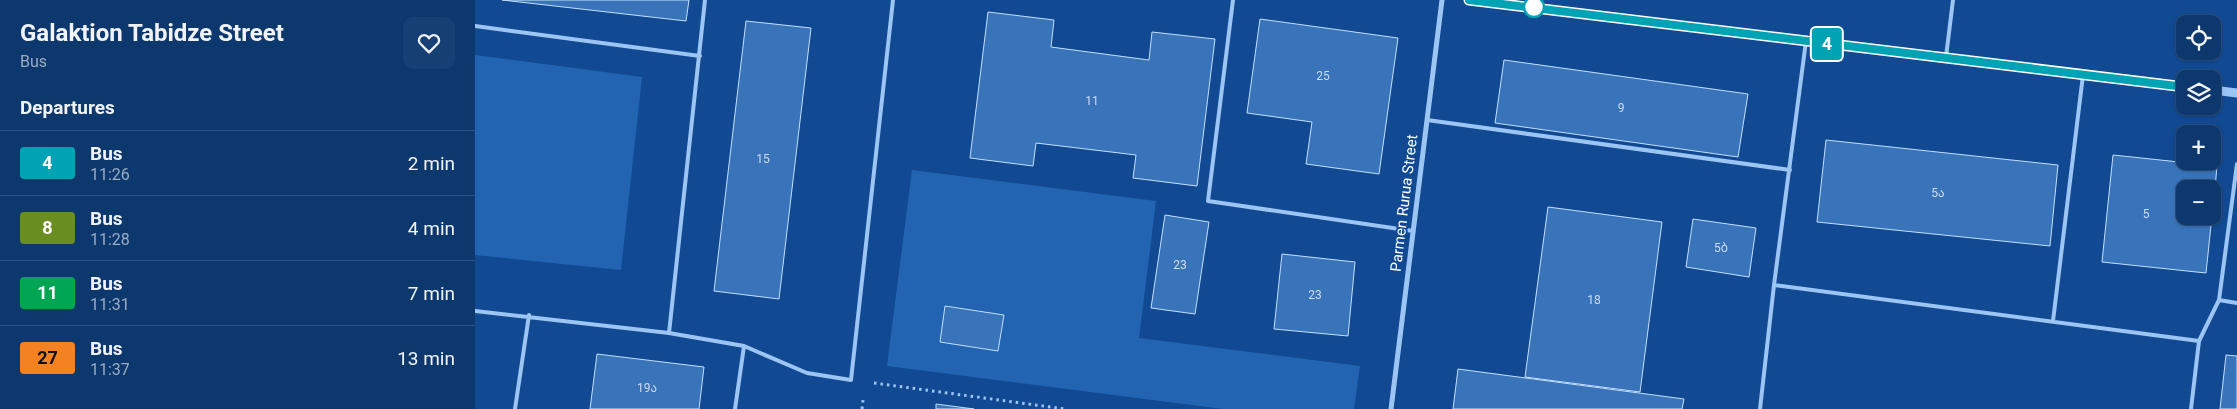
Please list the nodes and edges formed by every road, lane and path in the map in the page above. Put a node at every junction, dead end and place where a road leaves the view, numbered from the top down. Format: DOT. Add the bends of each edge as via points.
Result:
graph roads {
  1 [pos="705,0"];
  2 [pos="893,0"];
  3 [pos="1233,0"];
  4 [pos="1442,0"];
  5 [pos="1470,0"];
  6 [pos="1953,0"];
  7 [pos="475,26"];
  8 [pos="1806,41"];
  9 [pos="700,56"];
  10 [pos="1945,58"];
  11 [pos="2083,75"];
  12 [pos="2176,86"];
  13 [pos="2221,91"];
  14 [pos="2237,93"];
  15 [pos="1427,120"];
  16 [pos="2237,164"];
  17 [pos="1790,170"];
  18 [pos="1413,230"];
  19 [pos="1774,285"];
  20 [pos="2219,300"];
  21 [pos="2237,302"];
  22 [pos="475,310"];
  23 [pos="529,315"];
  24 [pos="2053,321"];
  25 [pos="669,333"];
  26 [pos="2199,341"];
  27 [pos="744,346"];
  28 [pos="851,380"];
  29 [pos="515,409"];
  30 [pos="735,409"];
  31 [pos="1065,409"];
  32 [pos="1391,409"];
  33 [pos="1760,409"];
  34 [pos="2191,409"];
  1 -- 9 [label="lane"];
  2 -- 28 [label="lane"];
  3 -- 18 [label="lane" via="1208,201"];
  4 -- 15 [label="street, Parmen Rurua Street"];
  5 -- 8 [label="street"];
  6 -- 10 [label="lane"];
  7 -- 9 [label="lane"];
  8 -- 10 [label="street"];
  8 -- 17 [label="lane"];
  9 -- 25 [label="lane"];
  10 -- 11 [label="street"];
  11 -- 12 [label="street"];
  11 -- 24 [label="lane"];
  13 -- 14 [label="street"];
  15 -- 17 [label="lane"];
  15 -- 18 [label="street, Parmen Rurua Street"];
  16 -- 20 [label="lane"];
  17 -- 19 [label="lane"];
  18 -- 32 [label="street, Parmen Rurua Street"];
  19 -- 24 [label="lane"];
  19 -- 33 [label="lane"];
  20 -- 21 [label="lane"];
  20 -- 26 [label="lane"];
  22 -- 23 [label="lane"];
  23 -- 25 [label="lane"];
  23 -- 29 [label="lane"];
  24 -- 26 [label="lane"];
  25 -- 27 [label="lane"];
  26 -- 34 [label="lane"];
  27 -- 28 [label="lane" via="807,373"];
  27 -- 30 [label="lane"];
  28 -- 31 [label="path"];
}
